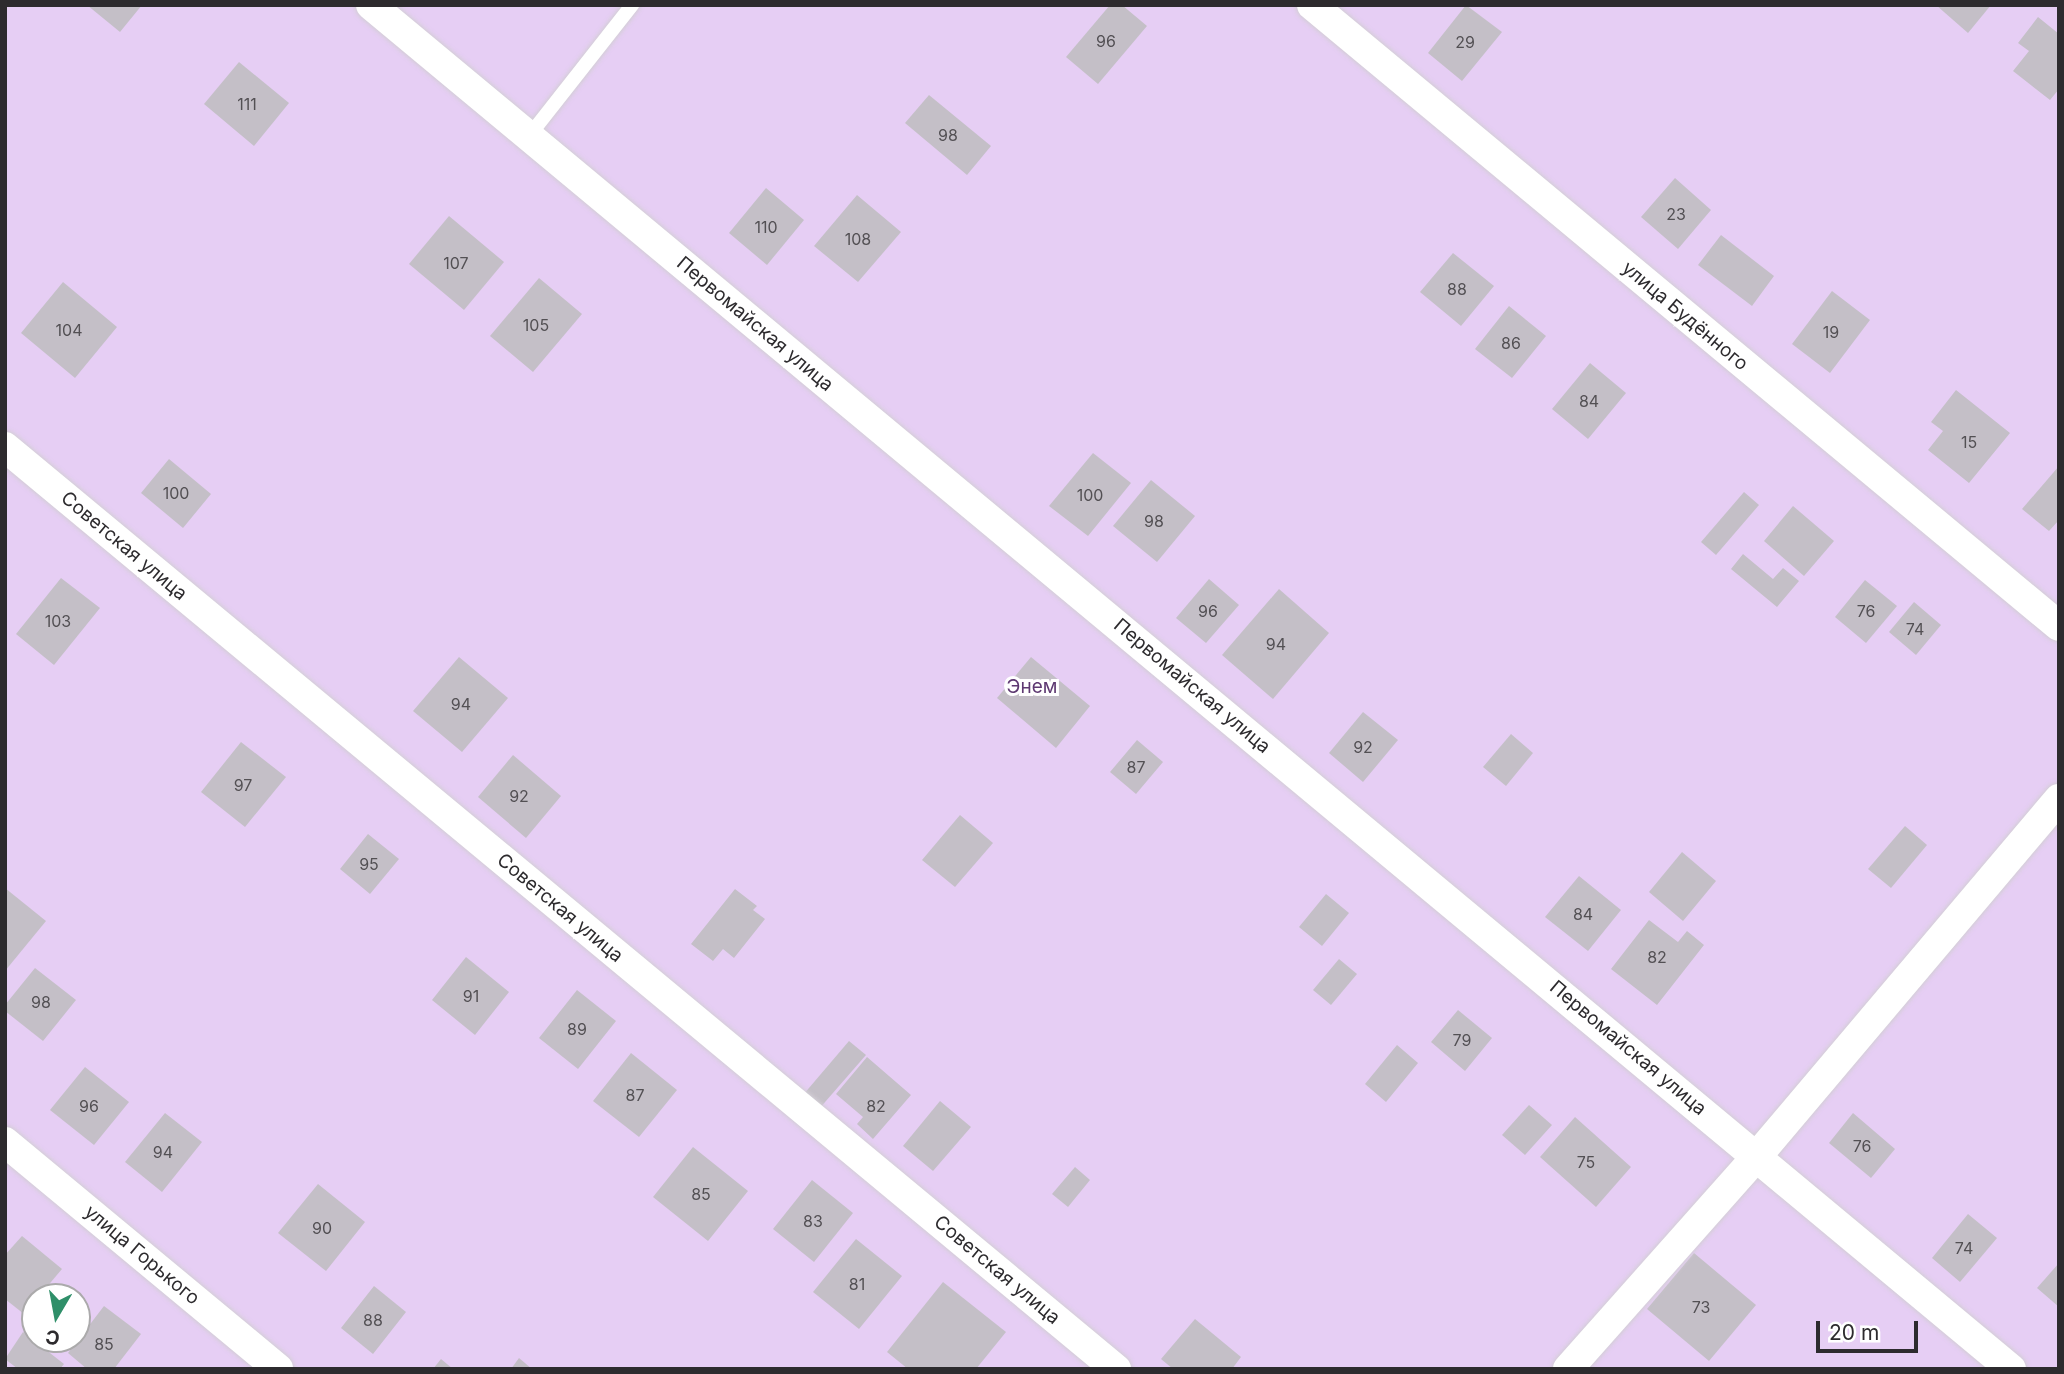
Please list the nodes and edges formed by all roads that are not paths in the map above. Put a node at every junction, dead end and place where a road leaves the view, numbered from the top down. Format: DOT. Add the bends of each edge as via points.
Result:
graph roads {
  1 [pos="371,5"];
  2 [pos="632,5"];
  3 [pos="1312,5"];
  4 [pos="528,136"];
  5 [pos="5,447"];
  6 [pos="2059,626"];
  7 [pos="2059,799"];
  8 [pos="5,1142"];
  9 [pos="1758,1155"];
  10 [pos="278,1369"];
  11 [pos="1116,1369"];
  12 [pos="1568,1369"];
  13 [pos="2011,1369"];
  1 -- 4 [label="street, Первомайская улица"];
  2 -- 4 [label="lane"];
  3 -- 6 [label="street, улица Будённого"];
  4 -- 9 [label="street, Первомайская улица"];
  5 -- 11 [label="street, Советская улица"];
  7 -- 9 [label="street"];
  8 -- 10 [label="street, улица Горького"];
  9 -- 12 [label="street"];
  9 -- 13 [label="street, Первомайская улица"];
}
